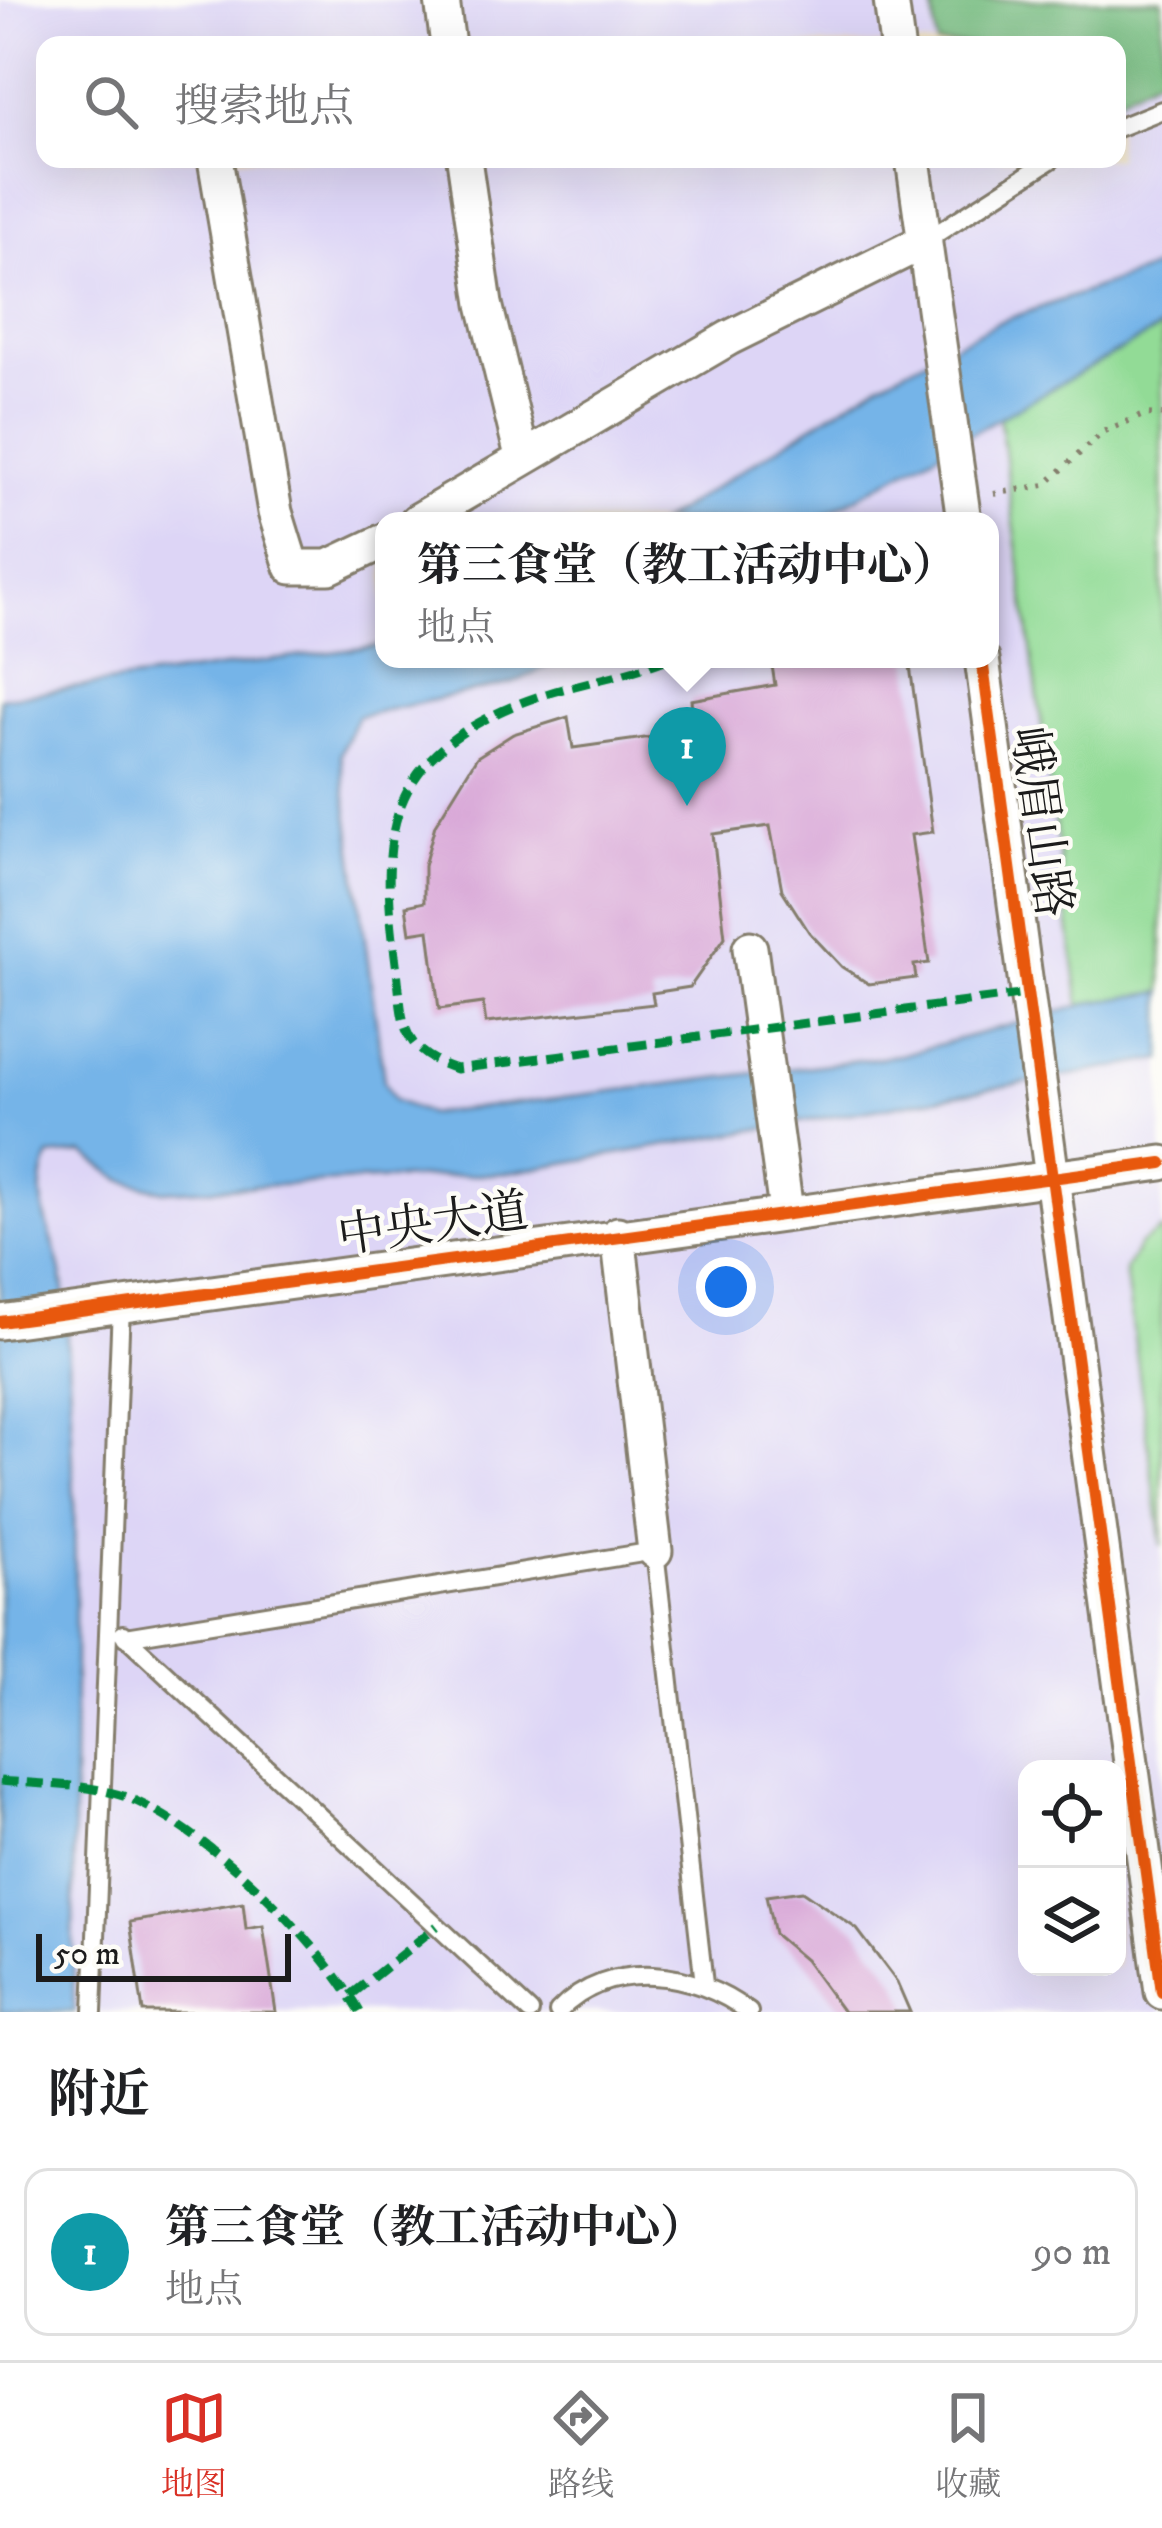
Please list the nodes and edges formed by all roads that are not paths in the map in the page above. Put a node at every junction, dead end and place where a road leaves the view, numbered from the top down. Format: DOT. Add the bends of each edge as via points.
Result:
graph roads {
  1 [pos="442,0"];
  2 [pos="891,0"];
  3 [pos="447,36"];
  4 [pos="896,36"];
  5 [pos="1162,110"];
  6 [pos="1126,124"];
  7 [pos="217,168"];
  8 [pos="465,168"];
  9 [pos="914,168"];
  10 [pos="1038,168"];
  11 [pos="925,241"];
  12 [pos="522,456"];
  13 [pos="962,510"];
  14 [pos="432,512"];
  15 [pos="375,545"];
  16 [pos="983,668"];
  17 [pos="750,948"];
  18 [pos="1162,1163"];
  19 [pos="1052,1178"];
  20 [pos="786,1211"];
  21 [pos="619,1234"];
  22 [pos="121,1306"];
  23 [pos="0,1322"];
  24 [pos="655,1551"];
  25 [pos="109,1621"];
  26 [pos="125,1636"];
  27 [pos="704,1984"];
  28 [pos="1162,1992"];
  29 [pos="93,2012"];
  30 [pos="530,2012"];
  31 [pos="558,2012"];
  32 [pos="749,2012"];
  1 -- 3 [label="street"];
  2 -- 4 [label="street"];
  5 -- 6 [label="lane"];
  7 -- 15 [label="street" via="275,512 292,567 329,567"];
  8 -- 12 [label="street" via="485,304"];
  9 -- 11 [label="street"];
  10 -- 11 [label="lane"];
  11 -- 12 [label="street" via="729,338"];
  11 -- 13 [label="street"];
  12 -- 14 [label="street"];
  16 -- 19 [label="street, 峨眉山路"];
  17 -- 20 [label="street"];
  18 -- 19 [label="street, 中央大道"];
  19 -- 20 [label="street, 中央大道"];
  19 -- 28 [label="street, 峨眉山路"];
  20 -- 21 [label="street, 中央大道"];
  21 -- 22 [label="street, 中央大道"];
  21 -- 24 [label="street"];
  22 -- 23 [label="street, 中央大道"];
  22 -- 25 [label="lane"];
  24 -- 26 [label="lane"];
  24 -- 27 [label="lane"];
  25 -- 26 [label="lane"];
  25 -- 29 [label="lane"];
  26 -- 30 [label="lane"];
  27 -- 31 [label="lane" via="655,1974 606,1982"];
  27 -- 32 [label="lane"];
}
